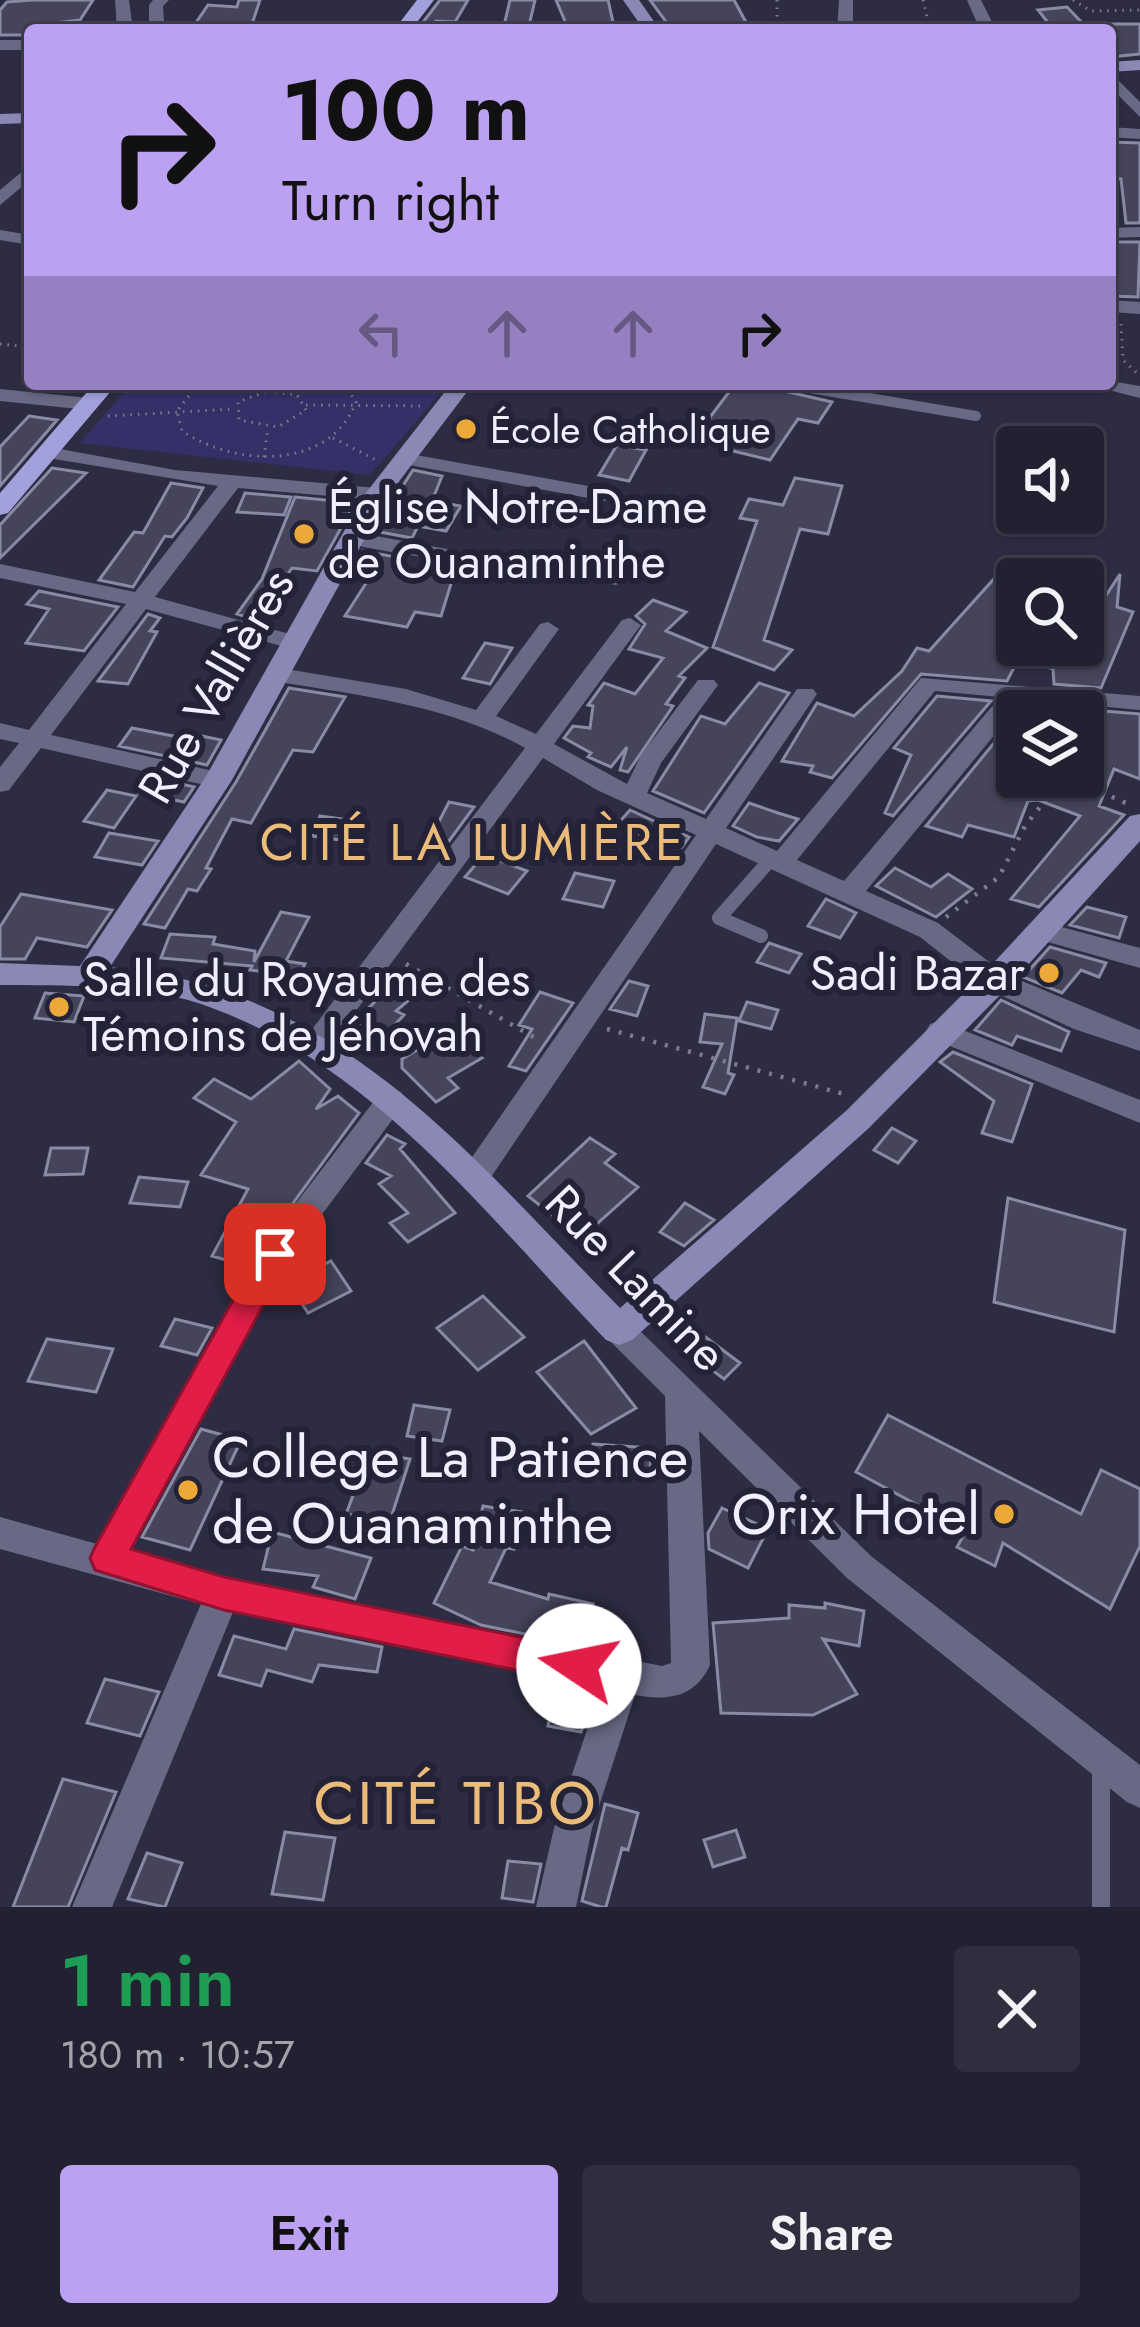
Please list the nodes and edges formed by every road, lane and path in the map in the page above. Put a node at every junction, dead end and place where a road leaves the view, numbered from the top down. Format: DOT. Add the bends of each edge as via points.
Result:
graph roads {
  1 [pos="426,0"];
  2 [pos="777,0"];
  3 [pos="1073,0"];
  4 [pos="1140,10"];
  5 [pos="777,17"];
  6 [pos="407,24"];
  7 [pos="1116,84"];
  8 [pos="1140,112"];
  9 [pos="24,176"];
  10 [pos="0,200"];
  11 [pos="1123,307"];
  12 [pos="1140,376"];
  13 [pos="98,390"];
  14 [pos="193,390"];
  15 [pos="261,390"];
  16 [pos="281,390"];
  17 [pos="348,390"];
  18 [pos="821,390"];
  19 [pos="453,391"];
  20 [pos="0,395"];
  21 [pos="356,402"];
  22 [pos="306,405"];
  23 [pos="76,406"];
  24 [pos="235,409"];
  25 [pos="177,411"];
  26 [pos="976,416"];
  27 [pos="268,428"];
  28 [pos="333,438"];
  29 [pos="49,453"];
  30 [pos="264,457"];
  31 [pos="400,464"];
  32 [pos="232,482"];
  33 [pos="377,494"];
  34 [pos="605,495"];
  35 [pos="0,508"];
  36 [pos="353,538"];
  37 [pos="0,572"];
  38 [pos="616,578"];
  39 [pos="144,601"];
  40 [pos="629,625"];
  41 [pos="548,629"];
  42 [pos="296,643"];
  43 [pos="280,675"];
  44 [pos="706,685"];
  45 [pos="997,690"];
  46 [pos="805,694"];
  47 [pos="1104,699"];
  48 [pos="1140,704"];
  49 [pos="996,716"];
  50 [pos="481,719"];
  51 [pos="0,731"];
  52 [pos="34,740"];
  53 [pos="536,746"];
  54 [pos="218,780"];
  55 [pos="0,784"];
  56 [pos="632,796"];
  57 [pos="1048,798"];
  58 [pos="1099,798"];
  59 [pos="1139,824"];
  60 [pos="711,830"];
  61 [pos="776,861"];
  62 [pos="850,892"];
  63 [pos="929,929"];
  64 [pos="1039,930"];
  65 [pos="761,936"];
  66 [pos="384,950"];
  67 [pos="1140,958"];
  68 [pos="0,974"];
  69 [pos="88,976"];
  70 [pos="995,981"];
  71 [pos="584,1021"];
  72 [pos="940,1030"];
  73 [pos="1140,1041"];
  74 [pos="317,1043"];
  75 [pos="564,1050"];
  76 [pos="391,1100"];
  77 [pos="873,1102"];
  78 [pos="1140,1112"];
  79 [pos="474,1178"];
  80 [pos="619,1330"];
  81 [pos="680,1393"];
  82 [pos="0,1534"];
  83 [pos="107,1558"];
  84 [pos="224,1594"];
  85 [pos="623,1675"];
  86 [pos="1101,1761"];
  87 [pos="1140,1789"];
  88 [pos="92,1907"];
  89 [pos="556,1907"];
  90 [pos="1101,1907"];
  1 -- 6 [label="main road"];
  2 -- 5 [label="path"];
  3 -- 4 [label="path" via="1091,10"];
  7 -- 8 [label="street"];
  9 -- 10 [label="street"];
  11 -- 12 [label="path" via="1123,360"];
  13 -- 23 [label="main road"];
  14 -- 25 [label="path"];
  15 -- 24 [label="path"];
  16 -- 22 [label="path"];
  17 -- 21 [label="path"];
  18 -- 26 [label="lane"];
  19 -- 21 [label="path"];
  19 -- 31 [label="street, Rue Vallières"];
  20 -- 23 [label="street"];
  21 -- 22 [label="path"];
  21 -- 28 [label="path"];
  22 -- 27 [label="path" via="297,421"];
  23 -- 25 [label="path"];
  23 -- 29 [label="main road"];
  24 -- 25 [label="path"];
  24 -- 27 [label="path" via="247,424"];
  25 -- 30 [label="path" via="182,431 205,448"];
  27 -- 30 [label="path"];
  28 -- 30 [label="path"];
  28 -- 31 [label="path"];
  29 -- 32 [label="street"];
  29 -- 35 [label="main road"];
  31 -- 33 [label="street, Rue Vallières"];
  31 -- 34 [label="street"];
  32 -- 33 [label="street"];
  32 -- 39 [label="street"];
  33 -- 36 [label="street, Rue Vallières"];
  36 -- 38 [label="street"];
  36 -- 42 [label="street, Rue Vallières"];
  37 -- 39 [label="street"];
  39 -- 42 [label="street"];
  39 -- 52 [label="street"];
  40 -- 53 [label="street"];
  41 -- 50 [label="street"];
  42 -- 43 [label="street, Rue Vallières"];
  43 -- 50 [label="street" via="406,696"];
  43 -- 54 [label="street, Rue Vallières"];
  44 -- 56 [label="street"];
  45 -- 61 [label="street" via="929,683"];
  46 -- 60 [label="street"];
  47 -- 48 [label="street"];
  49 -- 62 [label="street"];
  50 -- 53 [label="street"];
  51 -- 52 [label="street"];
  52 -- 54 [label="street"];
  52 -- 55 [label="street"];
  53 -- 56 [label="street"];
  53 -- 66 [label="street"];
  54 -- 69 [label="street, Rue Vallières"];
  56 -- 60 [label="street"];
  57 -- 63 [label="path" via="999,877"];
  58 -- 59 [label="path"];
  59 -- 64 [label="street"];
  60 -- 61 [label="street"];
  60 -- 71 [label="street"];
  61 -- 62 [label="street"];
  61 -- 65 [label="lane" via="719,917"];
  62 -- 63 [label="street"];
  63 -- 70 [label="street"];
  64 -- 67 [label="street"];
  64 -- 70 [label="street"];
  66 -- 74 [label="street"];
  66 -- 75 [label="path" via="509,1028"];
  68 -- 69 [label="street, Rue Lamine"];
  69 -- 74 [label="street, Rue Lamine" via="208,995"];
  70 -- 72 [label="street"];
  70 -- 73 [label="street"];
  71 -- 75 [label="street"];
  71 -- 77 [label="path"];
  72 -- 77 [label="street"];
  72 -- 78 [label="street"];
  74 -- 76 [label="street, Rue Lamine"];
  75 -- 79 [label="street"];
  76 -- 79 [label="street, Rue Lamine"];
  76 -- 83 [label="street" via="275,1254"];
  77 -- 80 [label="street"];
  79 -- 80 [label="street, Rue Lamine"];
  80 -- 81 [label="street, Rue Lamine"];
  81 -- 85 [label="street" via="692,1665 662,1683"];
  81 -- 86 [label="street, Rue Lamine" via="859,1567"];
  82 -- 83 [label="street"];
  83 -- 84 [label="street"];
  84 -- 85 [label="street"];
  84 -- 88 [label="street"];
  85 -- 89 [label="street"];
  86 -- 87 [label="street, Rue Lamine"];
  86 -- 90 [label="lane"];
}
